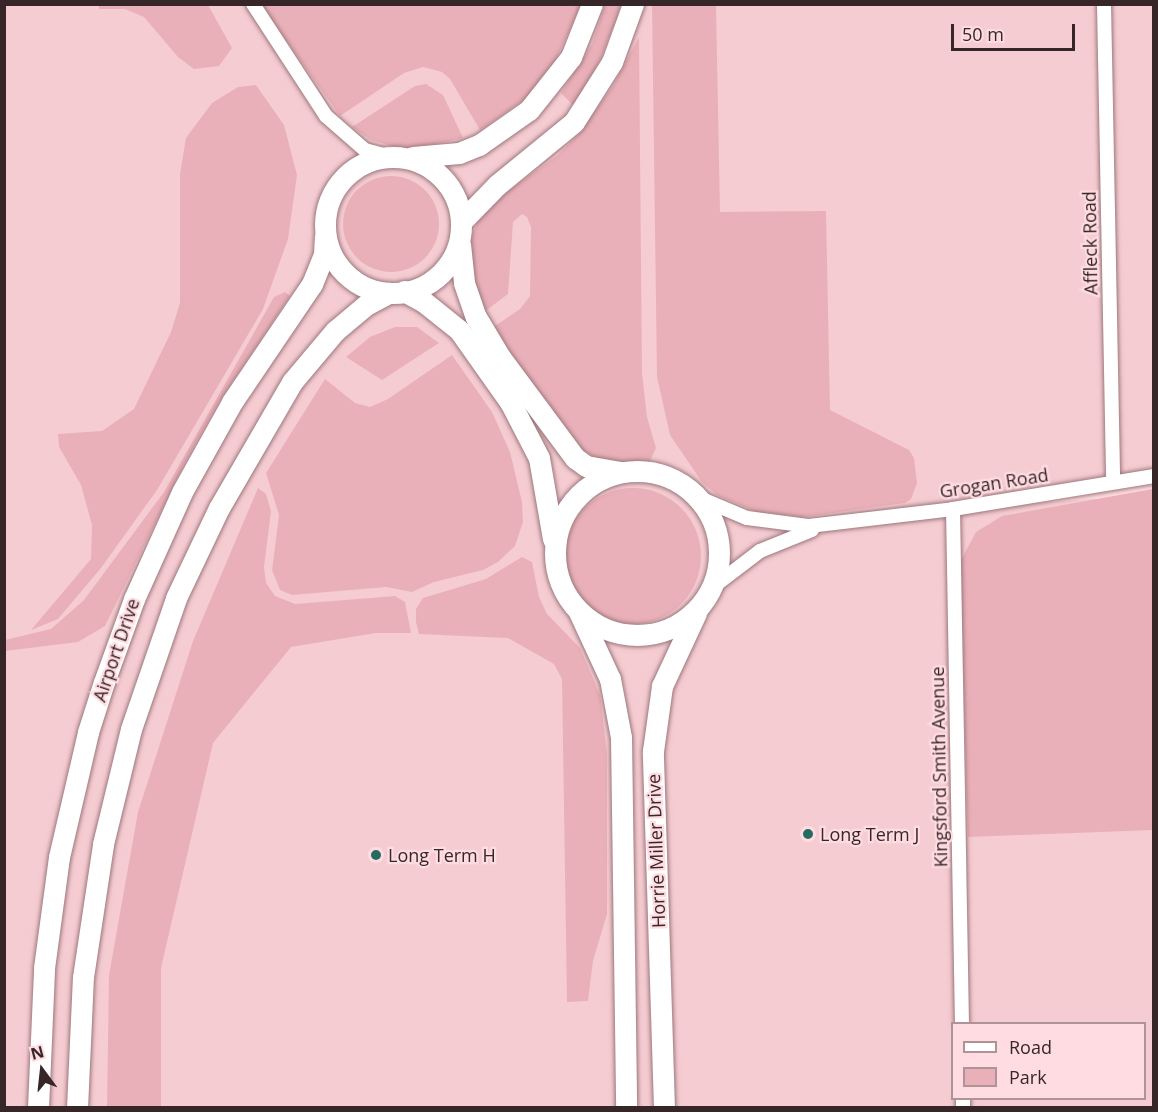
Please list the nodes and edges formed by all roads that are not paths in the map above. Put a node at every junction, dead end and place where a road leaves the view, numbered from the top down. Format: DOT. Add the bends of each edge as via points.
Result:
graph roads {
  1 [pos="253,4"];
  2 [pos="592,4"];
  3 [pos="633,4"];
  4 [pos="1104,4"];
  5 [pos="387,156"];
  6 [pos="409,158"];
  7 [pos="462,221"];
  8 [pos="325,237"];
  9 [pos="460,243"];
  10 [pos="396,292"];
  11 [pos="622,472"];
  12 [pos="1154,476"];
  13 [pos="1113,481"];
  14 [pos="697,497"];
  15 [pos="953,509"];
  16 [pos="840,523"];
  17 [pos="554,551"];
  18 [pos="705,597"];
  19 [pos="577,609"];
  20 [pos="962,1022"];
  21 [pos="38,1107"];
  22 [pos="77,1107"];
  23 [pos="627,1107"];
  24 [pos="664,1107"];
  1 -- 5 [label="street" via="326,117 365,150"];
  2 -- 6 [label="main road" via="571,57 529,110 479,145 459,153"];
  3 -- 7 [label="main road" via="612,62 574,122 551,145 497,185"];
  4 -- 13 [label="street, Affleck Road"];
  5 -- 6 [label="main road"];
  5 -- 8 [label="main road" via="357,167 333,192 325,213"];
  6 -- 7 [label="main road" via="430,166 446,181 458,200"];
  7 -- 9 [label="main road"];
  8 -- 10 [label="main road" via="333,259 348,277 368,289"];
  8 -- 21 [label="main road, Airport Drive" via="324,254 312,284 232,402 182,492 110,664 88,732 59,857 44,968"];
  9 -- 10 [label="main road" via="450,263 435,279"];
  9 -- 11 [label="main road" via="464,283 476,317 500,357 575,458 604,471"];
  10 -- 17 [label="main road" via="424,302 459,330 521,419 544,478"];
  10 -- 22 [label="main road" via="334,331 292,382 219,508 176,598 131,729 103,844 83,977"];
  11 -- 14 [label="main road" via="653,472 668,477"];
  11 -- 17 [label="main road" via="588,487 574,500 563,515"];
  12 -- 13 [label="street, Grogan Road"];
  13 -- 15 [label="street, Grogan Road"];
  14 -- 16 [label="street, Grogan Road" via="758,521 809,526"];
  14 -- 18 [label="main road" via="709,513 719,552"];
  15 -- 16 [label="street, Grogan Road"];
  15 -- 20 [label="street, Kingsford Smith Avenue"];
  16 -- 18 [label="street, Grogan Road" via="774,544 746,560"];
  17 -- 19 [label="main road" via="560,583"];
  18 -- 19 [label="main road" via="677,624 648,634 602,627"];
  18 -- 24 [label="main road, Horrie Miller Drive" via="670,664 654,740"];
  19 -- 23 [label="main road, Horrie Miller Drive" via="610,679 621,737"];
}
